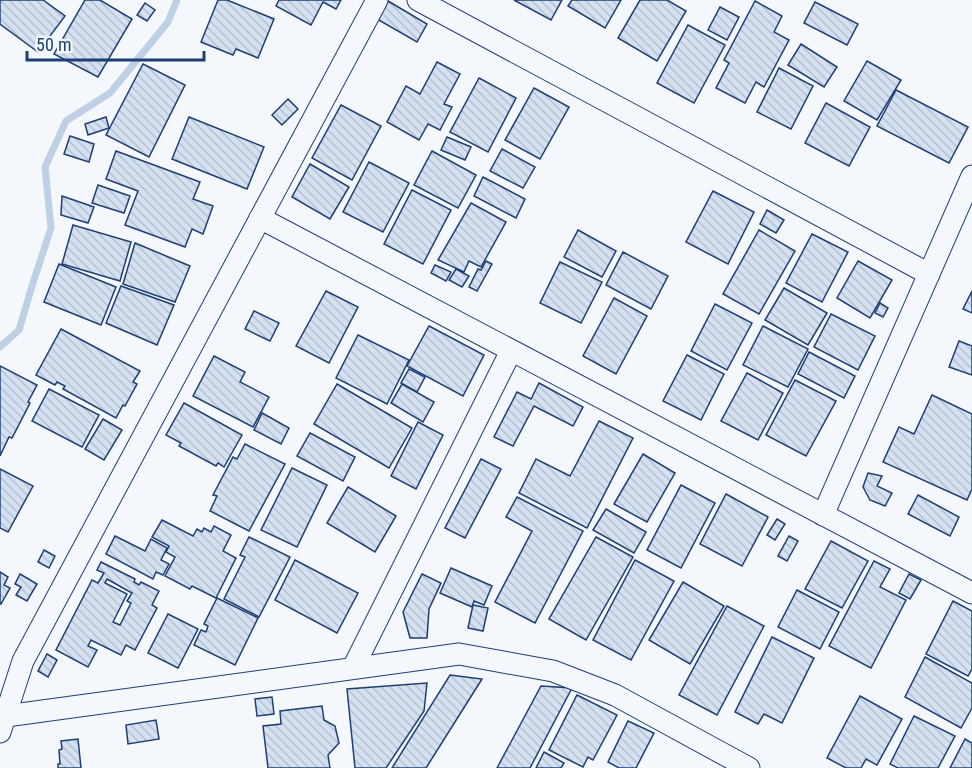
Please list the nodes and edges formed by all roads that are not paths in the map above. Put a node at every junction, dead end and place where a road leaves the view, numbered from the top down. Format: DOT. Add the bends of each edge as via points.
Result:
graph roads {
  1 [pos="377,0"];
  2 [pos="418,0"];
  3 [pos="972,176"];
  4 [pos="260,218"];
  5 [pos="929,274"];
  6 [pos="511,351"];
  7 [pos="823,515"];
  8 [pos="972,592"];
  9 [pos="353,668"];
  10 [pos="2,720"];
  11 [pos="749,768"];
  1 -- 4 [label="street"];
  2 -- 5 [label="street"];
  3 -- 5 [label="street"];
  4 -- 6 [label="street"];
  4 -- 10 [label="street" via="23,661"];
  5 -- 7 [label="street"];
  6 -- 7 [label="street"];
  6 -- 9 [label="street"];
  7 -- 8 [label="street"];
  9 -- 10 [label="street"];
  9 -- 11 [label="street" via="459,654 553,671 615,695"];
}
